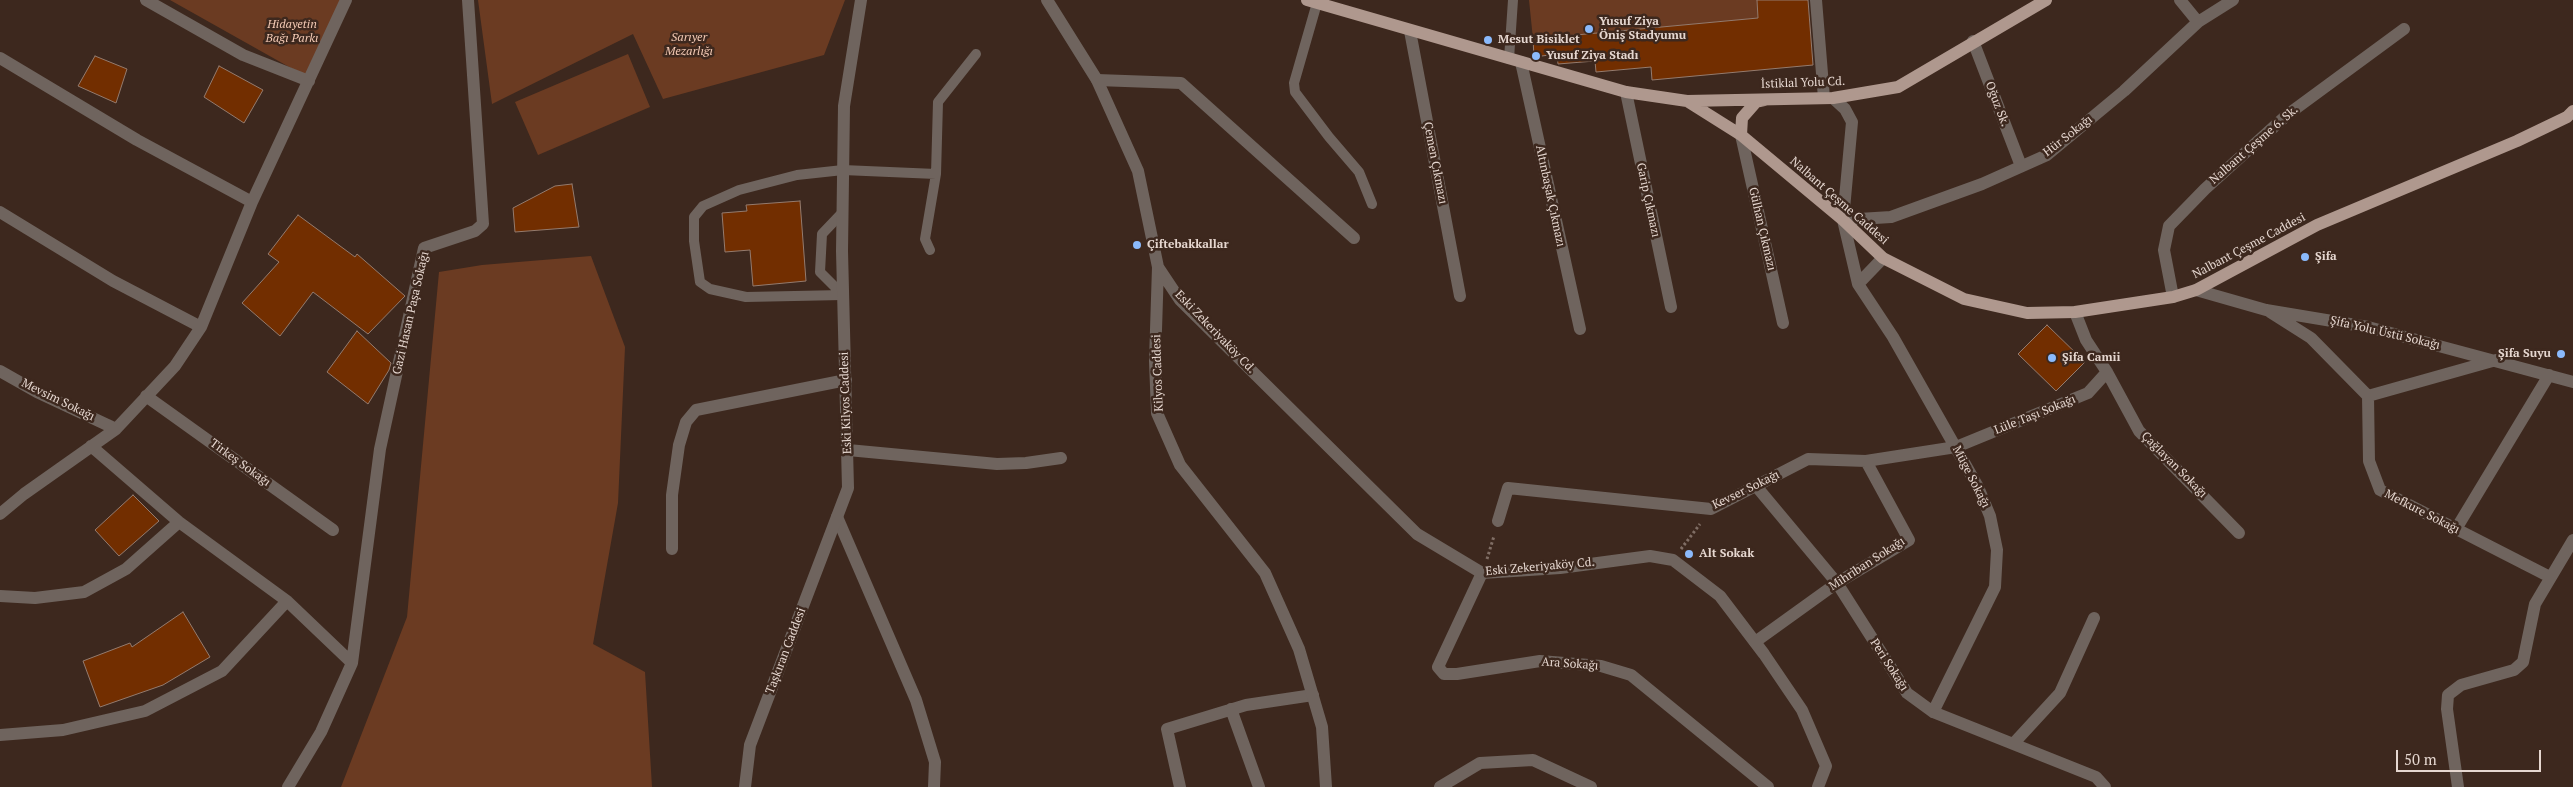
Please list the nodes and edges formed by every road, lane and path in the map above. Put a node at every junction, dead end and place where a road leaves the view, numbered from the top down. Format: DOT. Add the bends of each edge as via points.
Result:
graph roads {
  1 [pos="146,0"];
  2 [pos="346,0"];
  3 [pos="468,0"];
  4 [pos="861,0"];
  5 [pos="1047,0"];
  6 [pos="1513,0"];
  7 [pos="1816,0"];
  8 [pos="2046,0"];
  9 [pos="2180,0"];
  10 [pos="2233,0"];
  11 [pos="1312,2"];
  12 [pos="2198,22"];
  13 [pos="2404,30"];
  14 [pos="1410,31"];
  15 [pos="1973,42"];
  16 [pos="976,54"];
  17 [pos="0,58"];
  18 [pos="1515,61"];
  19 [pos="1097,80"];
  20 [pos="309,81"];
  21 [pos="1626,92"];
  22 [pos="1772,98"];
  23 [pos="1828,98"];
  24 [pos="1687,101"];
  25 [pos="2573,111"];
  26 [pos="1740,135"];
  27 [pos="2021,166"];
  28 [pos="843,170"];
  29 [pos="936,174"];
  30 [pos="252,202"];
  31 [pos="1372,204"];
  32 [pos="0,212"];
  33 [pos="843,212"];
  34 [pos="1843,220"];
  35 [pos="1354,238"];
  36 [pos="930,250"];
  37 [pos="1883,258"];
  38 [pos="1158,267"];
  39 [pos="1858,284"];
  40 [pos="2196,290"];
  41 [pos="843,295"];
  42 [pos="1460,296"];
  43 [pos="2173,297"];
  44 [pos="1670,307"];
  45 [pos="2266,310"];
  46 [pos="2075,312"];
  47 [pos="1783,323"];
  48 [pos="201,327"];
  49 [pos="1580,329"];
  50 [pos="2497,360"];
  51 [pos="0,371"];
  52 [pos="2107,372"];
  53 [pos="2548,375"];
  54 [pos="846,380"];
  55 [pos="2573,382"];
  56 [pos="146,396"];
  57 [pos="2368,396"];
  58 [pos="116,429"];
  59 [pos="91,446"];
  60 [pos="1956,447"];
  61 [pos="848,450"];
  62 [pos="1061,458"];
  63 [pos="1866,460"];
  64 [pos="1756,486"];
  65 [pos="1711,509"];
  66 [pos="0,514"];
  67 [pos="837,518"];
  68 [pos="1498,521"];
  69 [pos="180,522"];
  70 [pos="2456,529"];
  71 [pos="333,530"];
  72 [pos="2239,533"];
  73 [pos="2573,540"];
  74 [pos="672,549"];
  75 [pos="1673,560"];
  76 [pos="1482,574"];
  77 [pos="2550,577"];
  78 [pos="1837,583"];
  79 [pos="0,596"];
  80 [pos="287,601"];
  81 [pos="2094,618"];
  82 [pos="1755,642"];
  83 [pos="352,662"];
  84 [pos="1313,695"];
  85 [pos="1231,709"];
  86 [pos="1933,712"];
  87 [pos="0,735"];
  88 [pos="2014,743"];
  89 [pos="288,787"];
  90 [pos="744,787"];
  91 [pos="934,787"];
  92 [pos="1180,787"];
  93 [pos="1259,787"];
  94 [pos="1326,787"];
  95 [pos="1440,787"];
  96 [pos="1591,787"];
  97 [pos="1768,787"];
  98 [pos="1818,787"];
  99 [pos="2105,787"];
  100 [pos="2458,787"];
  1 -- 20 [label="street" via="243,55"];
  2 -- 20 [label="street"];
  3 -- 83 [label="street, Gazi Hasan Paşa Sokağı" via="484,224 474,231 424,248 380,449"];
  4 -- 28 [label="street, Eski Kilyos Caddesi" via="844,106"];
  5 -- 19 [label="street, Kilyos Caddesi"];
  6 -- 18 [label="lane"];
  7 -- 23 [label="street"];
  8 -- 15 [label="main road, İstiklal Yolu Cd."];
  9 -- 12 [label="street"];
  10 -- 12 [label="street, Hür Sokağı"];
  11 -- 14 [label="main road, Nalbant Çeşme Caddesi"];
  11 -- 31 [label="lane" via="1294,83 1295,92 1359,172"];
  12 -- 27 [label="street, Hür Sokağı" via="2124,91 2047,155"];
  13 -- 43 [label="street, Nalbant Çeşme 6. Sk." via="2288,115 2205,189 2170,226 2164,250"];
  14 -- 18 [label="main road, Nalbant Çeşme Caddesi"];
  14 -- 42 [label="street, Çemen Çıkmazı"];
  15 -- 23 [label="main road, İstiklal Yolu Cd." via="1898,87"];
  15 -- 27 [label="street, Oğuz Sk."];
  16 -- 29 [label="lane" via="938,102"];
  17 -- 30 [label="street" via="137,140"];
  18 -- 21 [label="main road, Nalbant Çeşme Caddesi"];
  18 -- 49 [label="street, Altınbaşak Çıkmazı"];
  19 -- 35 [label="street" via="1181,83"];
  19 -- 38 [label="street, Kilyos Caddesi" via="1138,171"];
  20 -- 30 [label="street"];
  21 -- 24 [label="main road, Nalbant Çeşme Caddesi"];
  21 -- 44 [label="street, Garip Çıkmazı"];
  22 -- 23 [label="main road, İstiklal Yolu Cd."];
  22 -- 24 [label="main road, İstiklal Yolu Cd."];
  22 -- 26 [label="main road" via="1756,102 1746,113 1742,118"];
  23 -- 34 [label="street, Müge Sokağı" via="1845,109 1852,122"];
  24 -- 26 [label="main road, Nalbant Çeşme Caddesi"];
  25 -- 40 [label="main road, Nalbant Çeşme Caddesi" via="2567,118 2517,141 2317,225"];
  26 -- 34 [label="main road, Nalbant Çeşme Caddesi"];
  26 -- 47 [label="street, Gülhan Çıkmazı"];
  27 -- 34 [label="street, Hür Sokağı" via="1982,184 1891,217"];
  28 -- 29 [label="lane"];
  28 -- 33 [label="street, Eski Kilyos Caddesi"];
  28 -- 41 [label="lane" via="797,175 739,190 703,206 694,217 700,282 710,290 746,297"];
  29 -- 36 [label="lane" via="925,239"];
  30 -- 48 [label="street"];
  32 -- 48 [label="street" via="113,281"];
  33 -- 41 [label="street, Eski Kilyos Caddesi"];
  33 -- 41 [label="lane" via="822,234 820,272"];
  34 -- 37 [label="main road, Nalbant Çeşme Caddesi"];
  34 -- 39 [label="street, Müge Sokağı"];
  37 -- 39 [label="street"];
  37 -- 46 [label="main road, Nalbant Çeşme Caddesi" via="1964,299 2027,313"];
  38 -- 76 [label="street, Eski Zekeriyaköy Cd." via="1180,300 1417,534"];
  38 -- 84 [label="street, Kilyos Caddesi" via="1155,361 1158,413 1180,465 1265,573 1299,649"];
  39 -- 60 [label="street, Müge Sokağı" via="1893,336"];
  40 -- 43 [label="main road, Nalbant Çeşme Caddesi"];
  40 -- 45 [label="street, Şifa Yolu Üstü Sokağı"];
  41 -- 54 [label="street, Eski Kilyos Caddesi"];
  43 -- 46 [label="main road, Nalbant Çeşme Caddesi"];
  45 -- 50 [label="street, Şifa Yolu Üstü Sokağı" via="2368,327"];
  45 -- 57 [label="street" via="2311,338"];
  46 -- 52 [label="street, Çağlayan Sokağı" via="2086,340"];
  48 -- 56 [label="street" via="175,366"];
  50 -- 53 [label="street, Şifa Yolu Üstü Sokağı"];
  50 -- 57 [label="street"];
  51 -- 58 [label="street, Mevsim Sokağı"];
  52 -- 60 [label="street, Lüle Taşı Sokağı" via="2088,393"];
  52 -- 72 [label="street, Çağlayan Sokağı" via="2139,431"];
  53 -- 55 [label="street, Şifa Yolu Üstü Sokağı"];
  53 -- 70 [label="street"];
  54 -- 61 [label="street, Eski Kilyos Caddesi"];
  54 -- 74 [label="street" via="696,410 686,422 679,445 672,495"];
  56 -- 58 [label="street"];
  56 -- 71 [label="street, Tirkeş Sokağı"];
  57 -- 70 [label="street, Mefkure Sokağı" via="2369,461 2380,490"];
  58 -- 59 [label="street"];
  59 -- 66 [label="street"];
  59 -- 69 [label="street"];
  60 -- 63 [label="street, Kevser Sokağı"];
  60 -- 86 [label="street, Müge Sokağı" via="1990,516 1997,550 1995,587"];
  61 -- 62 [label="street" via="998,464 1026,464"];
  61 -- 67 [label="street, Eski Kilyos Caddesi" via="848,488"];
  63 -- 64 [label="street, Kevser Sokağı" via="1808,459"];
  63 -- 78 [label="street, Mihriban Sokağı" via="1909,540"];
  64 -- 65 [label="street, Kevser Sokağı"];
  64 -- 78 [label="street, Peri Sokağı"];
  65 -- 68 [label="street, Kevser Sokağı" via="1508,488"];
  65 -- 75 [label="path"];
  67 -- 90 [label="street, Taşkıran Caddesi" via="750,745"];
  67 -- 91 [label="street" via="916,700 936,762"];
  68 -- 76 [label="path"];
  69 -- 79 [label="street" via="126,569 84,592 36,598"];
  69 -- 80 [label="street"];
  70 -- 77 [label="street, Mefkure Sokağı"];
  73 -- 77 [label="street"];
  75 -- 76 [label="street, Eski Zekeriyaköy Cd." via="1650,556"];
  75 -- 82 [label="street, Eski Zekeriyaköy Cd." via="1720,596"];
  76 -- 97 [label="street, Ara Sokağı" via="1438,667 1444,674 1540,661 1601,666 1631,675"];
  77 -- 100 [label="street" via="2535,604 2523,662 2514,670 2461,685 2448,694 2447,710"];
  78 -- 82 [label="street, Mihriban Sokağı"];
  78 -- 86 [label="street, Peri Sokağı" via="1907,693"];
  80 -- 83 [label="street"];
  80 -- 87 [label="street" via="222,671 145,711 63,730"];
  81 -- 88 [label="street" via="2060,693"];
  82 -- 98 [label="street, Eski Zekeriyaköy Cd." via="1802,710 1826,766"];
  83 -- 89 [label="street" via="321,732"];
  84 -- 85 [label="street"];
  84 -- 94 [label="street, Kilyos Caddesi" via="1322,727"];
  85 -- 92 [label="street" via="1167,729"];
  85 -- 93 [label="street"];
  86 -- 88 [label="street, Peri Sokağı"];
  88 -- 99 [label="street, Peri Sokağı" via="2096,777"];
  95 -- 96 [label="street" via="1480,763 1533,760"];
}
